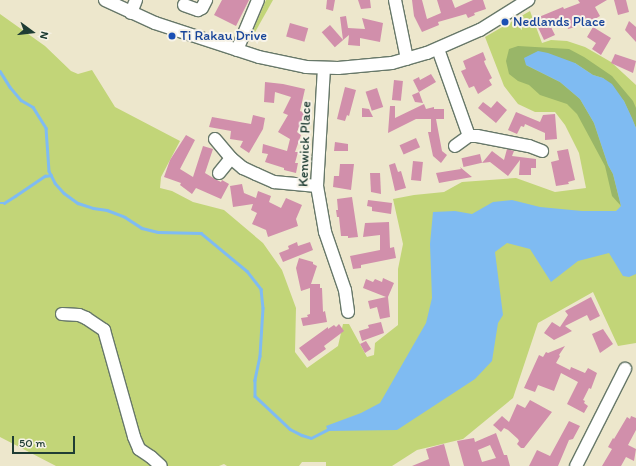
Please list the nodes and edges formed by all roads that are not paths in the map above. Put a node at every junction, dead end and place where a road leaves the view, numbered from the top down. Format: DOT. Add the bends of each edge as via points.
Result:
graph roads {
  1 [pos="105,0"];
  2 [pos="136,0"];
  3 [pos="206,0"];
  4 [pos="258,0"];
  5 [pos="395,0"];
  6 [pos="528,0"];
  7 [pos="184,5"];
  8 [pos="131,12"];
  9 [pos="438,49"];
  10 [pos="237,50"];
  11 [pos="407,59"];
  12 [pos="324,68"];
  13 [pos="469,136"];
  14 [pos="214,138"];
  15 [pos="455,146"];
  16 [pos="542,151"];
  17 [pos="232,158"];
  18 [pos="218,173"];
  19 [pos="317,186"];
  20 [pos="348,312"];
  21 [pos="62,314"];
  22 [pos="625,369"];
  23 [pos="160,466"];
  24 [pos="576,466"];
  1 -- 8 [label="street"];
  2 -- 8 [label="street"];
  3 -- 7 [label="street" via="198,10"];
  4 -- 10 [label="street"];
  5 -- 11 [label="street"];
  6 -- 9 [label="street" via="480,30"];
  8 -- 10 [label="street"];
  9 -- 11 [label="street"];
  9 -- 13 [label="street"];
  10 -- 12 [label="street" via="279,62"];
  11 -- 12 [label="street" via="367,67"];
  12 -- 19 [label="street, Kenwick Place"];
  13 -- 15 [label="street"];
  13 -- 16 [label="street" via="529,146"];
  14 -- 17 [label="street"];
  17 -- 18 [label="street"];
  17 -- 19 [label="street" via="243,168 274,182"];
  19 -- 20 [label="street, Kenwick Place" via="325,232 344,290"];
  21 -- 23 [label="street" via="86,318 104,330 138,449 152,457"];
  22 -- 24 [label="street"];
}
